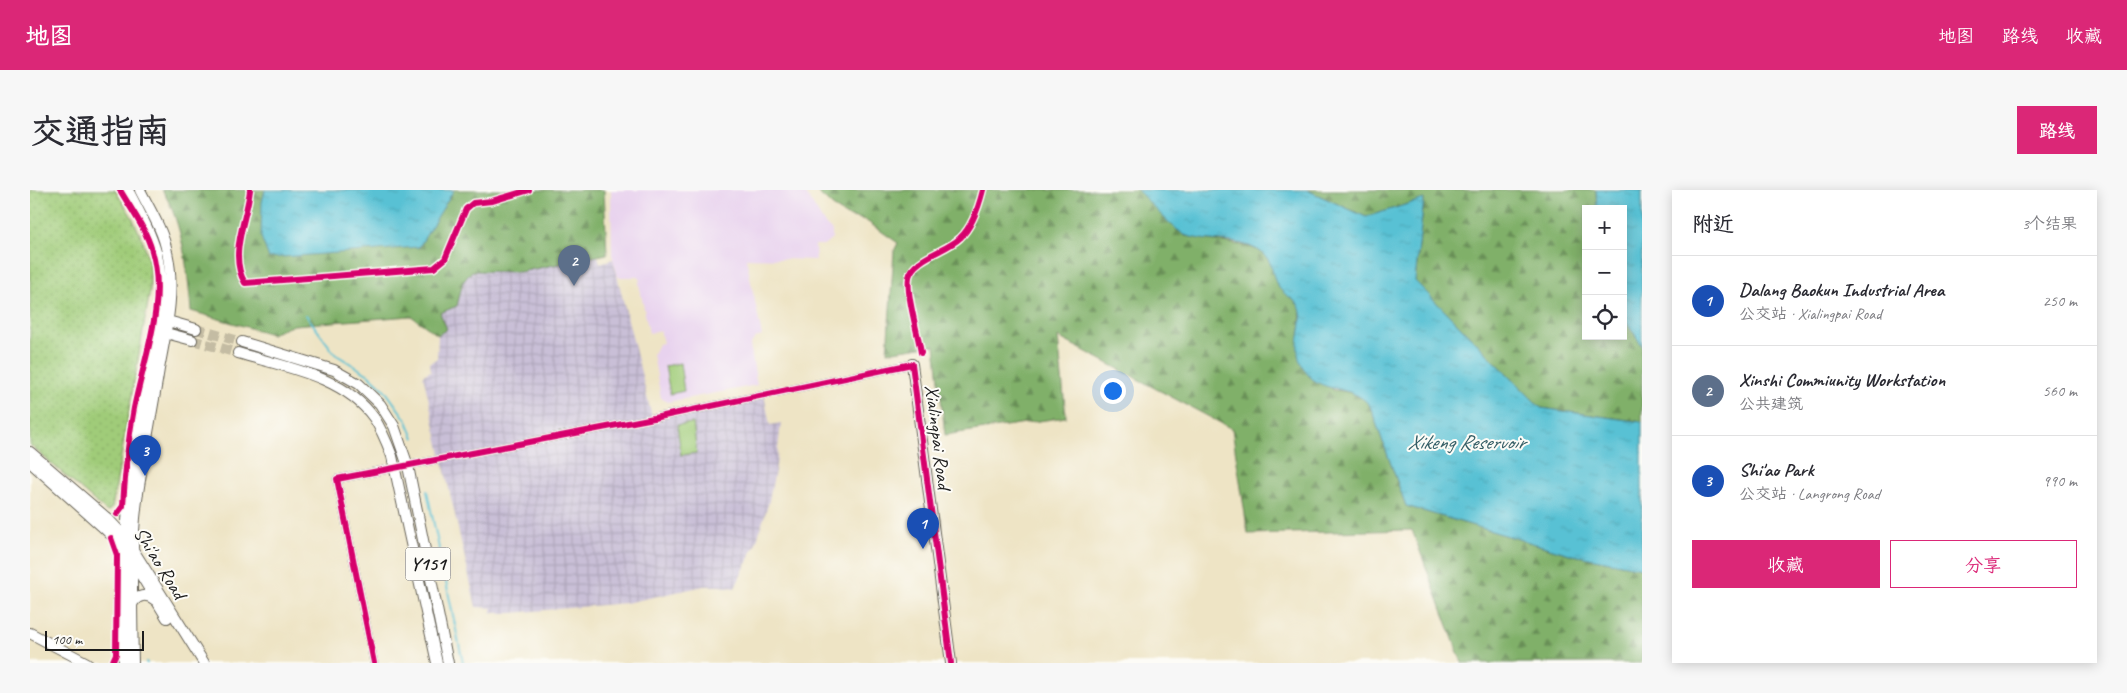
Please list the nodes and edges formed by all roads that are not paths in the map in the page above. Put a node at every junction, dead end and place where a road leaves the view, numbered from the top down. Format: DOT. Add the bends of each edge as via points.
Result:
graph roads {
  1 [pos="128,190"];
  2 [pos="140,190"];
  3 [pos="163,321"];
  4 [pos="196,329"];
  5 [pos="166,333"];
  6 [pos="192,340"];
  7 [pos="242,342"];
  8 [pos="238,353"];
  9 [pos="912,364"];
  10 [pos="30,452"];
  11 [pos="30,462"];
  12 [pos="408,466"];
  13 [pos="395,469"];
  14 [pos="125,537"];
  15 [pos="129,548"];
  16 [pos="132,561"];
  17 [pos="155,600"];
  18 [pos="132,606"];
  19 [pos="30,633"];
  20 [pos="128,660"];
  21 [pos="87,663"];
  22 [pos="196,663"];
  23 [pos="204,663"];
  24 [pos="374,663"];
  25 [pos="437,663"];
  26 [pos="448,663"];
  27 [pos="951,663"];
  1 -- 3 [label="main road" via="158,256"];
  2 -- 3 [label="main road" via="168,253 171,287"];
  3 -- 4 [label="main road"];
  3 -- 5 [label="main road"];
  3 -- 14 [label="main road" via="131,474"];
  5 -- 6 [label="main road"];
  5 -- 15 [label="main road"];
  7 -- 12 [label="main road" via="334,370 359,384 380,404 394,426"];
  8 -- 13 [label="main road" via="304,372 332,384 357,401 385,438"];
  9 -- 12 [label="street"];
  9 -- 27 [label="main road, Xialingpai Road"];
  10 -- 14 [label="main road, Shi'ao Road"];
  11 -- 15 [label="main road, Shi'ao Road"];
  12 -- 13 [label="street"];
  12 -- 26 [label="main road, Y151"];
  13 -- 24 [label="street" via="337,479"];
  13 -- 25 [label="main road, Y151"];
  14 -- 15 [label="main road"];
  15 -- 16 [label="main road, Shi'ao Road"];
  15 -- 20 [label="main road" via="123,624"];
  15 -- 23 [label="main road, Shi'ao Road"];
  16 -- 17 [label="main road, Shi'ao Road"];
  16 -- 18 [label="main road"];
  17 -- 18 [label="main road" via="141,596"];
  17 -- 22 [label="main road, Shi'ao Road"];
  18 -- 20 [label="main road"];
  19 -- 21 [label="main road"];
}
